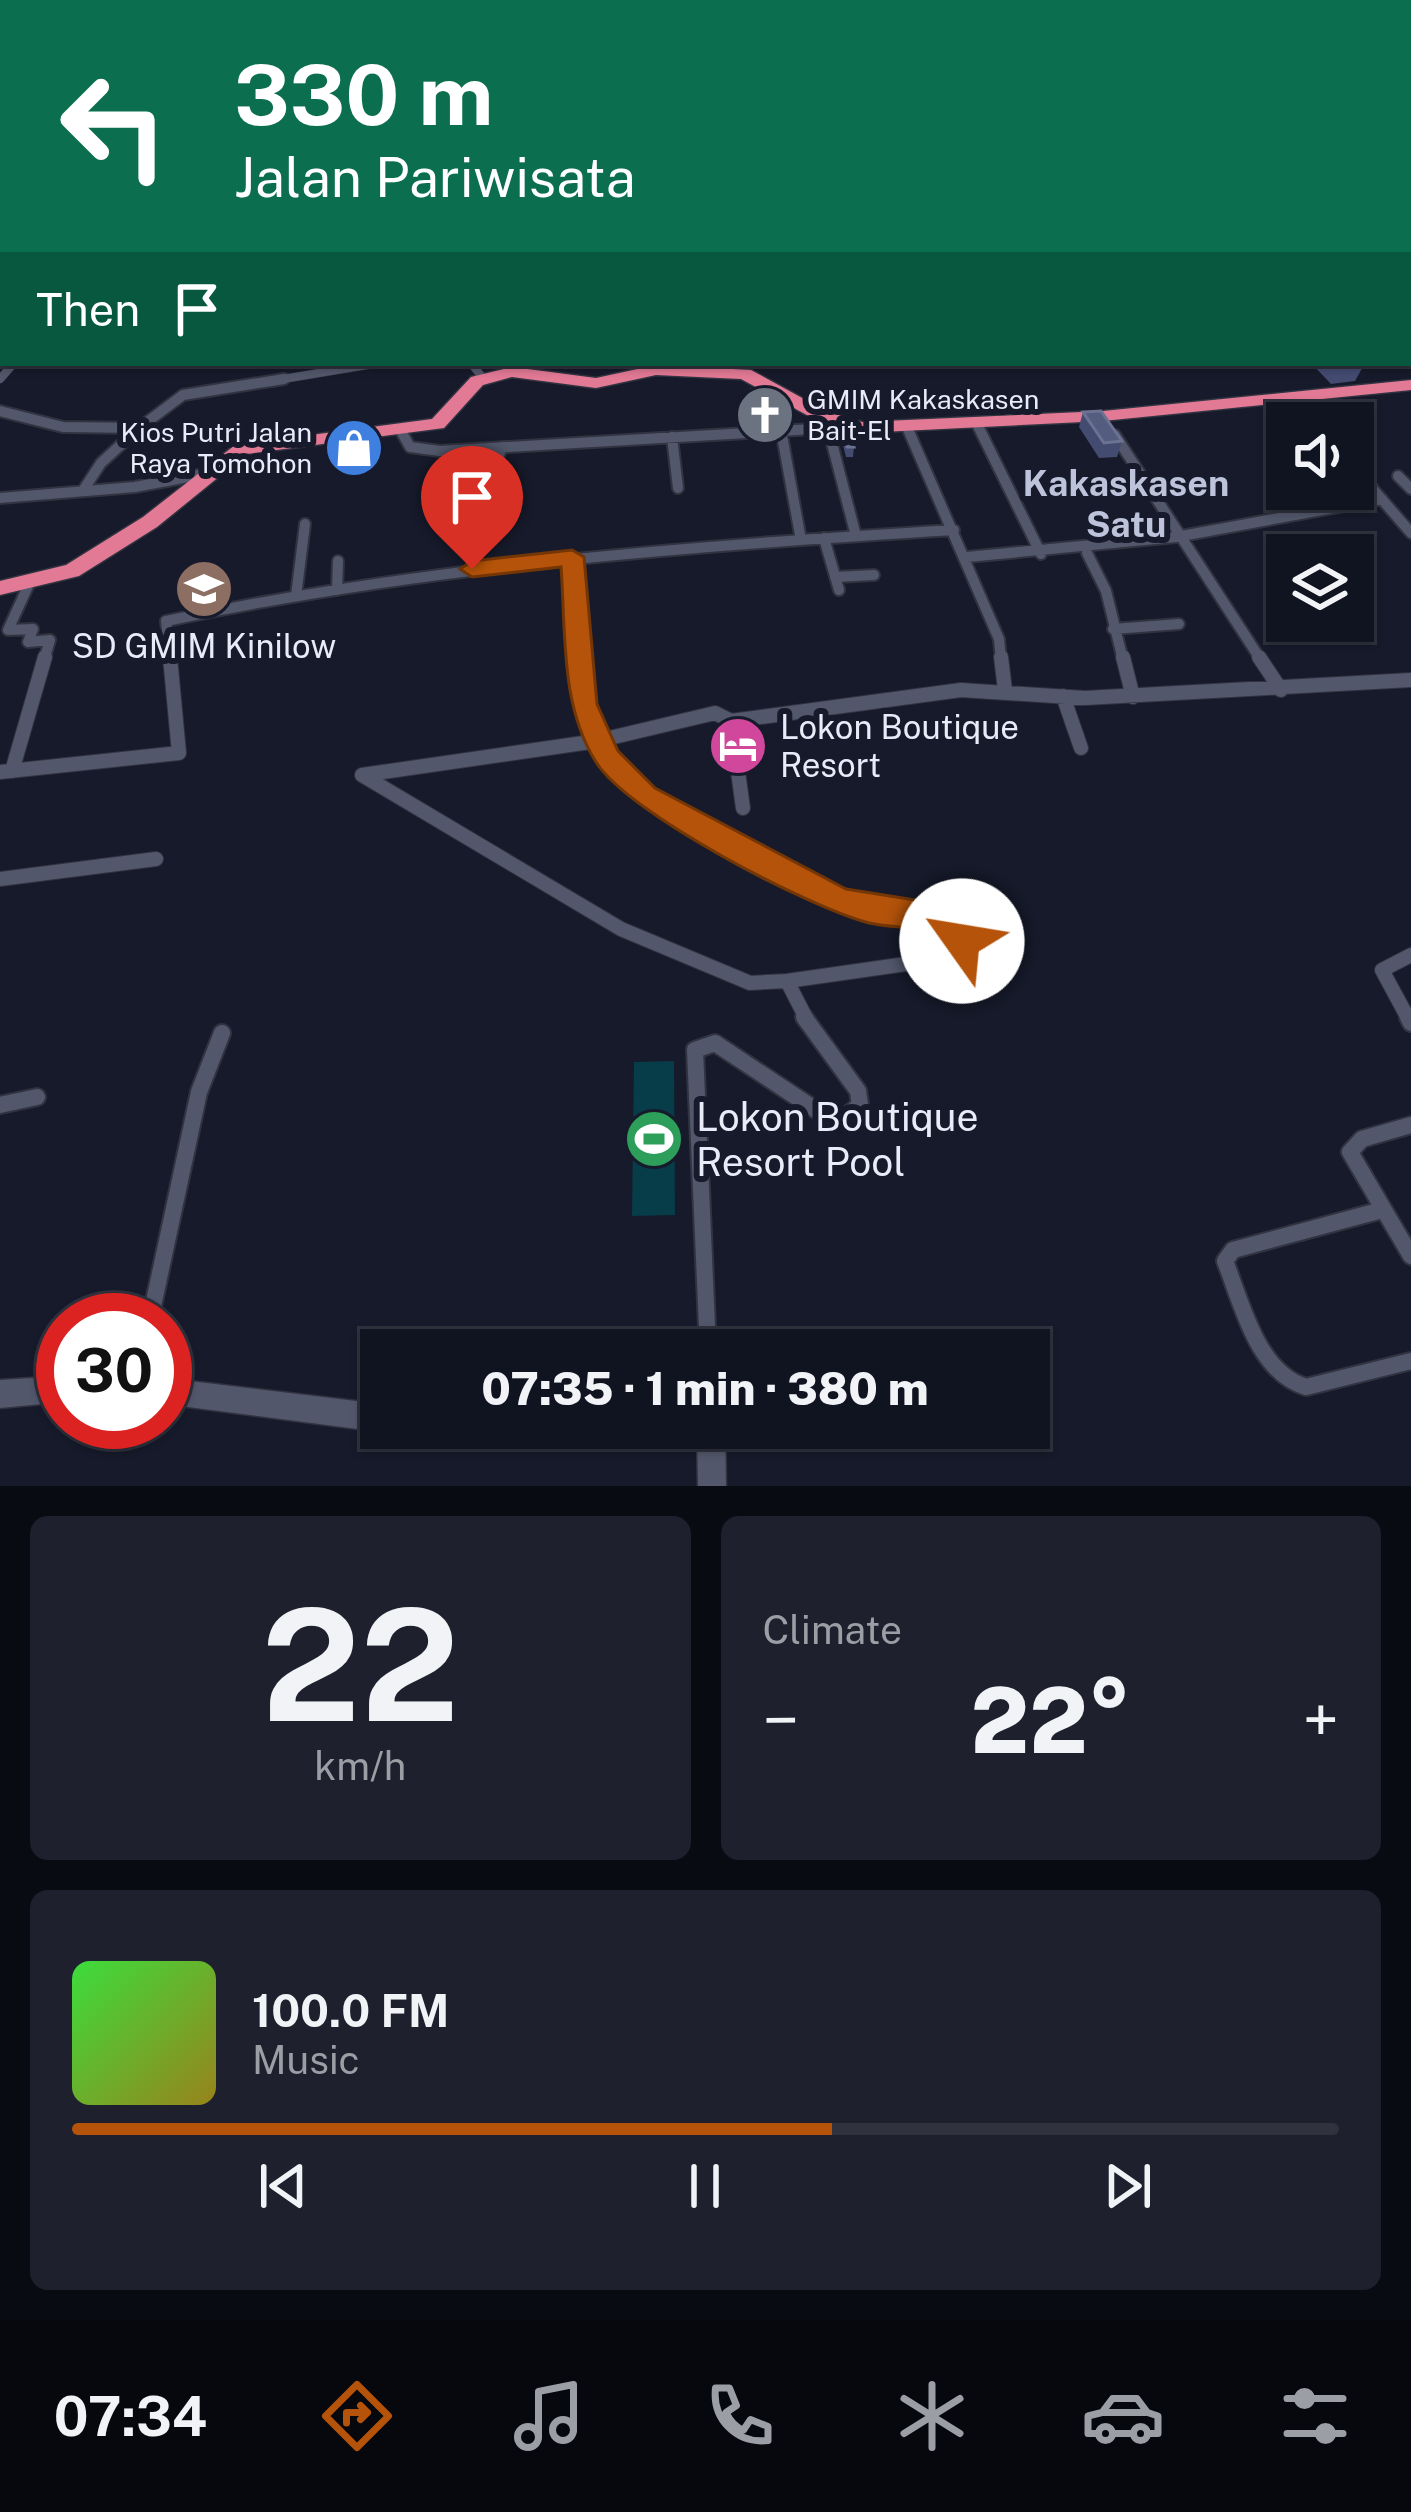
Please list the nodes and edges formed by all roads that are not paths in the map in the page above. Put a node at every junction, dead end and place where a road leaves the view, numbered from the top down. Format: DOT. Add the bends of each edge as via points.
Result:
graph roads {
  1 [pos="361,366"];
  2 [pos="645,368"];
  3 [pos="477,370"];
  4 [pos="1411,385"];
  5 [pos="1294,398"];
  6 [pos="1298,402"];
  7 [pos="0,411"];
  8 [pos="1103,416"];
  9 [pos="976,424"];
  10 [pos="838,427"];
  11 [pos="907,427"];
  12 [pos="139,428"];
  13 [pos="781,430"];
  14 [pos="401,431"];
  15 [pos="672,437"];
  16 [pos="502,447"];
  17 [pos="211,473"];
  18 [pos="1398,476"];
  19 [pos="678,488"];
  20 [pos="1411,488"];
  21 [pos="84,489"];
  22 [pos="1374,489"];
  23 [pos="0,498"];
  24 [pos="1382,499"];
  25 [pos="1411,513"];
  26 [pos="1396,515"];
  27 [pos="304,524"];
  28 [pos="954,530"];
  29 [pos="1411,533"];
  30 [pos="856,536"];
  31 [pos="824,538"];
  32 [pos="801,540"];
  33 [pos="1181,541"];
  34 [pos="1087,553"];
  35 [pos="1041,554"];
  36 [pos="572,557"];
  37 [pos="967,557"];
  38 [pos="338,561"];
  39 [pos="472,569"];
  40 [pos="874,574"];
  41 [pos="29,584"];
  42 [pos="0,588"];
  43 [pos="337,590"];
  44 [pos="296,596"];
  45 [pos="1179,624"];
  46 [pos="1113,629"];
  47 [pos="1411,680"];
  48 [pos="1005,690"];
  49 [pos="1281,691"];
  50 [pos="1063,696"];
  51 [pos="1133,697"];
  52 [pos="731,722"];
  53 [pos="597,741"];
  54 [pos="1081,748"];
  55 [pos="6,771"];
  56 [pos="743,808"];
  57 [pos="156,859"];
  58 [pos="0,879"];
  59 [pos="1411,955"];
  60 [pos="787,981"];
  61 [pos="1411,1023"];
  62 [pos="221,1033"];
  63 [pos="38,1097"];
  64 [pos="0,1105"];
  65 [pos="1411,1125"];
  66 [pos="1382,1210"];
  67 [pos="1411,1256"];
  68 [pos="156,1293"];
  69 [pos="707,1329"];
  70 [pos="1411,1361"];
  71 [pos="36,1391"];
  72 [pos="0,1394"];
  73 [pos="192,1394"];
  74 [pos="360,1415"];
  75 [pos="711,1449"];
  76 [pos="712,1486"];
  1 -- 12 [label="street" via="183,395"];
  2 -- 3 [label="highway" via="596,383"];
  2 -- 10 [label="highway" via="745,374"];
  3 -- 14 [label="highway" via="442,422"];
  4 -- 5 [label="highway"];
  5 -- 6 [label="street"];
  5 -- 8 [label="highway"];
  7 -- 12 [label="street" via="63,427"];
  8 -- 9 [label="highway"];
  8 -- 33 [label="street"];
  9 -- 11 [label="highway"];
  9 -- 35 [label="street"];
  10 -- 11 [label="highway"];
  10 -- 13 [label="street"];
  10 -- 30 [label="street"];
  11 -- 28 [label="street"];
  12 -- 21 [label="street"];
  13 -- 15 [label="street"];
  13 -- 32 [label="street"];
  14 -- 16 [label="street" via="422,451"];
  14 -- 17 [label="highway" via="256,444"];
  15 -- 16 [label="street"];
  15 -- 19 [label="street"];
  16 -- 39 [label="street" via="480,509"];
  17 -- 21 [label="street"];
  17 -- 41 [label="highway" via="73,571"];
  18 -- 20 [label="street"];
  21 -- 23 [label="street"];
  22 -- 24 [label="street"];
  24 -- 26 [label="street"];
  24 -- 33 [label="street"];
  25 -- 26 [label="street"];
  26 -- 29 [label="street"];
  27 -- 44 [label="street"];
  28 -- 30 [label="street"];
  28 -- 37 [label="street"];
  30 -- 31 [label="street"];
  31 -- 32 [label="street"];
  31 -- 40 [label="street" via="837,584"];
  32 -- 36 [label="street"];
  33 -- 34 [label="street"];
  33 -- 49 [label="street"];
  34 -- 35 [label="street"];
  34 -- 46 [label="street"];
  35 -- 37 [label="street"];
  36 -- 39 [label="street"];
  36 -- 53 [label="street" via="584,704"];
  37 -- 48 [label="street" via="999,639"];
  38 -- 43 [label="street"];
  39 -- 43 [label="street"];
  41 -- 42 [label="highway"];
  41 -- 55 [label="street" via="8,630 33,628 28,642 50,640"];
  43 -- 44 [label="street"];
  44 -- 55 [label="street" via="166,621 179,752"];
  45 -- 46 [label="street"];
  46 -- 51 [label="street"];
  47 -- 49 [label="street"];
  48 -- 50 [label="street"];
  48 -- 52 [label="street"];
  49 -- 51 [label="street"];
  50 -- 51 [label="street"];
  50 -- 54 [label="street"];
  52 -- 53 [label="street" via="715,713"];
  52 -- 56 [label="street"];
  53 -- 60 [label="street" via="645,796 790,878 855,906 948,917 962,934 957,948 920,962"];
  53 -- 60 [label="street" via="362,775 621,929 750,983"];
  57 -- 58 [label="street"];
  59 -- 61 [label="street" via="1382,970"];
  60 -- 69 [label="street" via="801,1014 862,1097 846,1116 822,1114 715,1043 695,1050"];
  62 -- 68 [label="street" via="199,1092"];
  63 -- 64 [label="street"];
  65 -- 66 [label="street" via="1350,1148"];
  66 -- 67 [label="street"];
  66 -- 70 [label="street" via="1233,1250 1225,1261 1273,1370 1290,1384"];
  71 -- 72 [label="street"];
  73 -- 74 [label="street"];
  75 -- 76 [label="street"];
}
